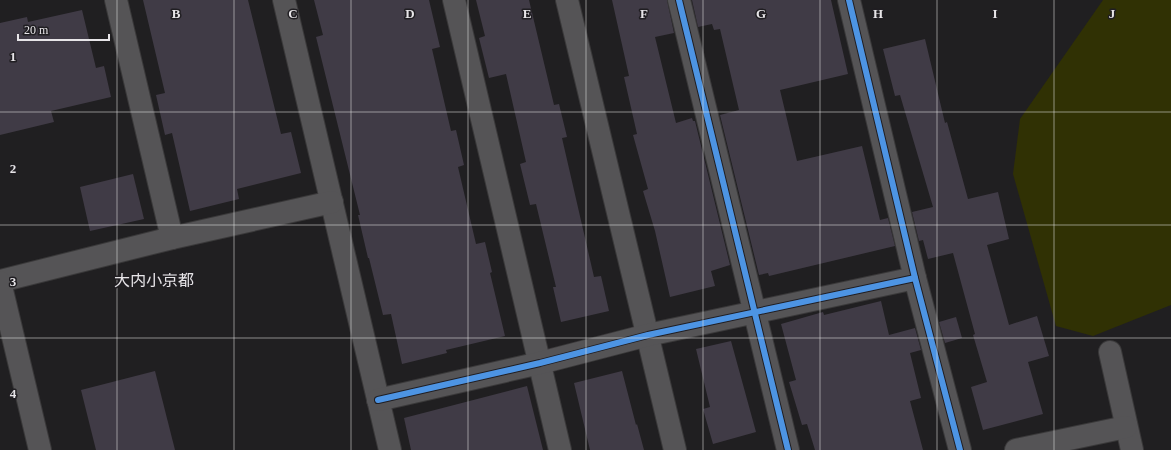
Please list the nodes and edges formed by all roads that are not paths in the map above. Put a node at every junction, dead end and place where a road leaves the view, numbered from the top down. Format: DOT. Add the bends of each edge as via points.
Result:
graph roads {
  1 [pos="116,0"];
  2 [pos="284,0"];
  3 [pos="454,0"];
  4 [pos="567,0"];
  5 [pos="679,0"];
  6 [pos="848,0"];
  7 [pos="332,202"];
  8 [pos="172,238"];
  9 [pos="915,278"];
  10 [pos="0,282"];
  11 [pos="755,312"];
  12 [pos="648,336"];
  13 [pos="1110,352"];
  14 [pos="540,363"];
  15 [pos="378,400"];
  16 [pos="1126,427"];
  17 [pos="40,450"];
  18 [pos="390,450"];
  19 [pos="560,450"];
  20 [pos="675,450"];
  21 [pos="788,450"];
  22 [pos="960,450"];
  23 [pos="1016,450"];
  24 [pos="1132,450"];
  1 -- 8 [label="street"];
  2 -- 7 [label="street"];
  3 -- 14 [label="street"];
  4 -- 12 [label="street"];
  5 -- 11 [label="street"];
  6 -- 9 [label="street"];
  7 -- 8 [label="street"];
  7 -- 15 [label="street"];
  8 -- 10 [label="street"];
  9 -- 11 [label="street"];
  9 -- 22 [label="street"];
  10 -- 17 [label="street"];
  11 -- 12 [label="street"];
  11 -- 21 [label="street"];
  12 -- 14 [label="street"];
  12 -- 20 [label="street"];
  13 -- 16 [label="street"];
  14 -- 15 [label="street"];
  14 -- 19 [label="street"];
  15 -- 18 [label="street"];
  16 -- 23 [label="street"];
  16 -- 24 [label="street"];
}
